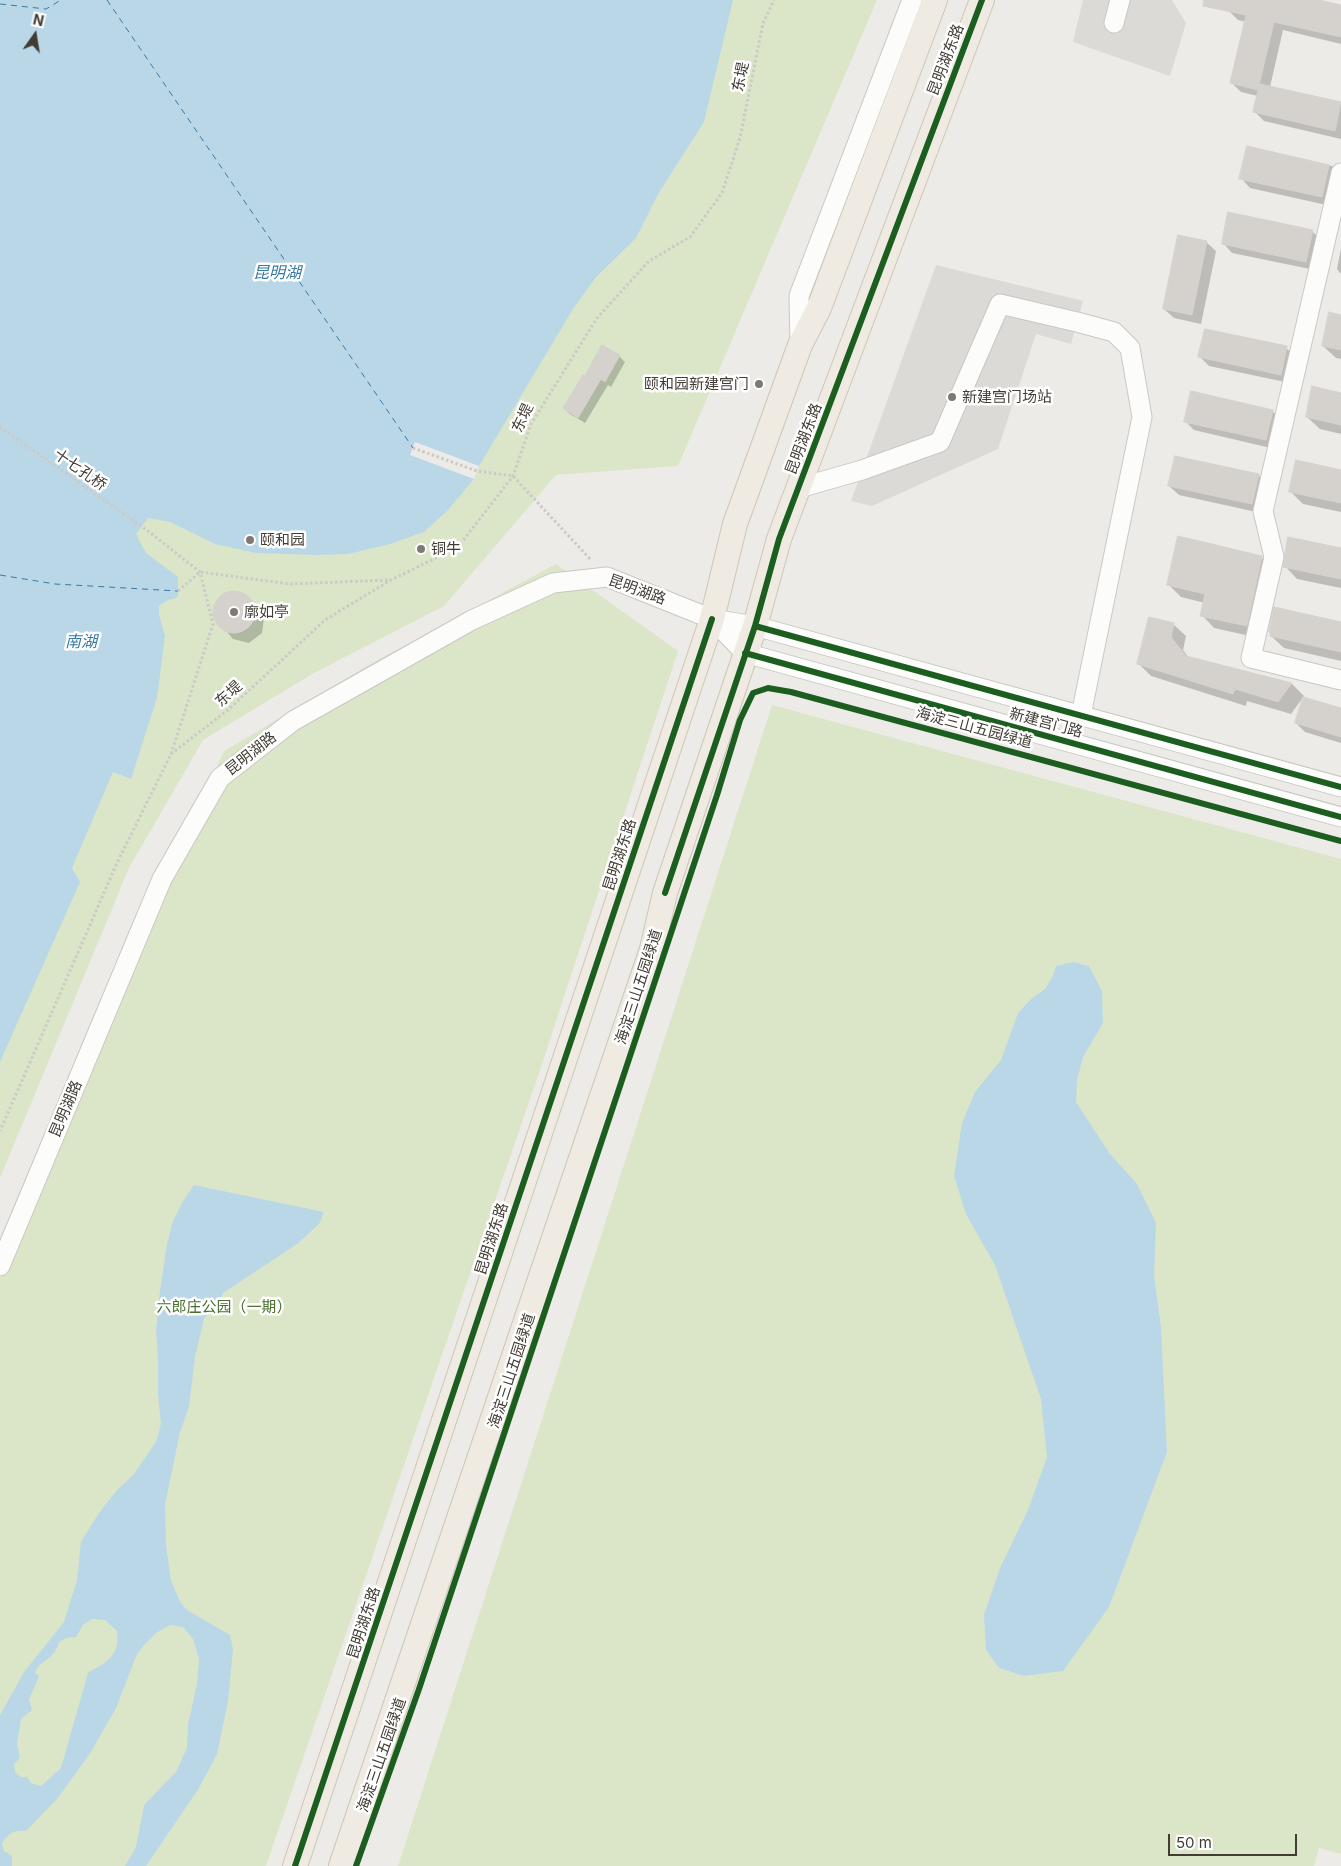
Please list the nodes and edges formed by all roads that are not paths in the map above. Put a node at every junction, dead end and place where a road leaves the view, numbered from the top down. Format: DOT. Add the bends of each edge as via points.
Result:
graph roads {
  1 [pos="912,0"];
  2 [pos="934,0"];
  3 [pos="982,0"];
  4 [pos="1120,0"];
  5 [pos="1114,22"];
  6 [pos="1341,174"];
  7 [pos="800,345"];
  8 [pos="799,488"];
  9 [pos="712,619"];
  10 [pos="755,626"];
  11 [pos="745,654"];
  12 [pos="1341,680"];
  13 [pos="1081,716"];
  14 [pos="1341,787"];
  15 [pos="1341,817"];
  16 [pos="0,1266"];
  17 [pos="296,1866"];
  18 [pos="341,1866"];
  1 -- 7 [label="street" via="799,296"];
  2 -- 7 [label="main road, 昆明湖东路" via="819,308"];
  3 -- 8 [label="main road, 昆明湖东路"];
  4 -- 5 [label="street"];
  6 -- 12 [label="street" via="1263,511 1274,557 1251,658"];
  7 -- 9 [label="main road, 昆明湖东路" via="736,524"];
  8 -- 10 [label="main road, 昆明湖东路" via="780,539"];
  8 -- 13 [label="street" via="940,442 1000,304 1114,332 1130,348 1142,417"];
  9 -- 10 [label="street, 新建宫门路"];
  9 -- 11 [label="street"];
  9 -- 16 [label="street, 昆明湖路" via="607,577 553,583 472,620 292,721 220,778 162,879"];
  9 -- 17 [label="main road, 昆明湖东路"];
  10 -- 11 [label="main road, 昆明湖东路"];
  10 -- 13 [label="street, 新建宫门路"];
  11 -- 15 [label="street, 新建宫门路"];
  11 -- 18 [label="main road, 昆明湖东路" via="665,893 652,949"];
  13 -- 14 [label="street, 新建宫门路"];
}
